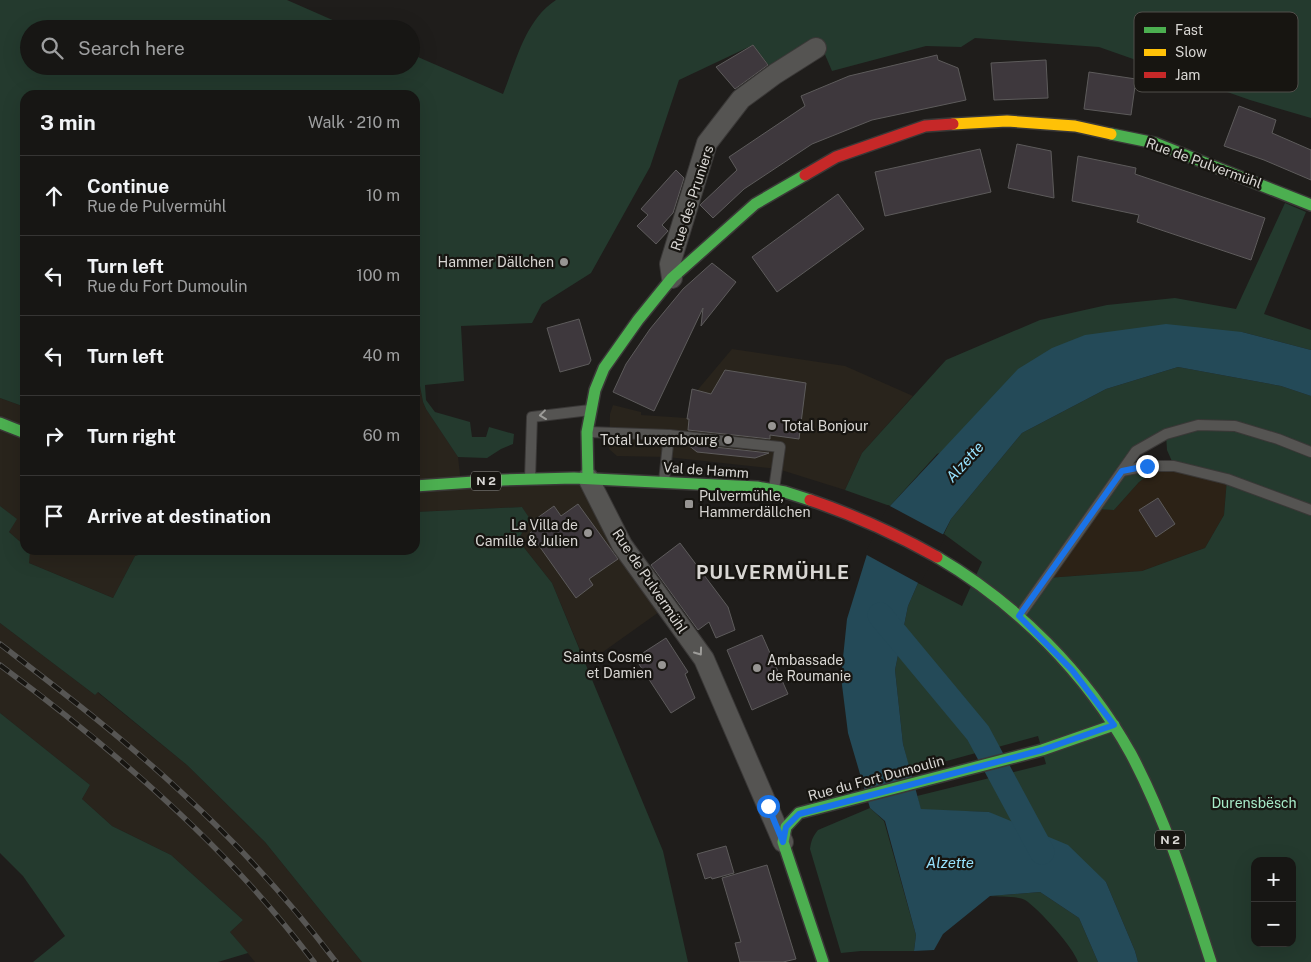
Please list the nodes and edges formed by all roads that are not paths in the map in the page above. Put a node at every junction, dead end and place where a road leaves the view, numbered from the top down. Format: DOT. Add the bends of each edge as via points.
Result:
graph roads {
  1 [pos="816,48"];
  2 [pos="1311,205"];
  3 [pos="672,278"];
  4 [pos="591,409"];
  5 [pos="0,423"];
  6 [pos="20,431"];
  7 [pos="587,432"];
  8 [pos="669,434"];
  9 [pos="1311,452"];
  10 [pos="1122,471"];
  11 [pos="588,478"];
  12 [pos="530,479"];
  13 [pos="664,482"];
  14 [pos="420,486"];
  15 [pos="774,490"];
  16 [pos="1311,510"];
  17 [pos="1019,616"];
  18 [pos="1114,725"];
  19 [pos="783,842"];
  20 [pos="823,962"];
  21 [pos="1211,962"];
  1 -- 3 [label="street, Rue des Pruniers" via="741,99 707,143 670,264"];
  2 -- 3 [label="street, Rue de Pulvermühl" via="1154,143 1075,126 1007,121 925,126 836,157 754,204"];
  3 -- 4 [label="street, Rue de Pulvermühl" via="604,368"];
  4 -- 7 [label="street, Rue de Pulvermühl"];
  4 -- 12 [label="lane, one-way" via="532,417"];
  5 -- 6 [label="street"];
  7 -- 8 [label="lane"];
  7 -- 11 [label="street, Rue de Pulvermühl"];
  8 -- 13 [label="lane"];
  8 -- 15 [label="lane" via="780,447"];
  9 -- 10 [label="lane" via="1235,426 1198,425 1166,434 1136,451"];
  10 -- 16 [label="lane" via="1147,466 1174,466 1227,479"];
  10 -- 17 [label="lane"];
  11 -- 12 [label="street, Val de Hamm / N 2"];
  11 -- 13 [label="street, Val de Hamm / N 2"];
  11 -- 19 [label="street, Rue de Pulvermühl, one-way" via="622,545 704,659"];
  12 -- 14 [label="street, Val de Hamm / N 2"];
  13 -- 15 [label="street, Val de Hamm / N 2"];
  15 -- 17 [label="street, Val de Hamm / N 2" via="837,509 931,552 975,580"];
  17 -- 18 [label="street, N 2" via="1072,670"];
  18 -- 19 [label="street, Rue du Fort Dumoulin" via="1042,750 799,814 786,827"];
  18 -- 21 [label="street, N 2" via="1158,809"];
  19 -- 20 [label="street"];
}
